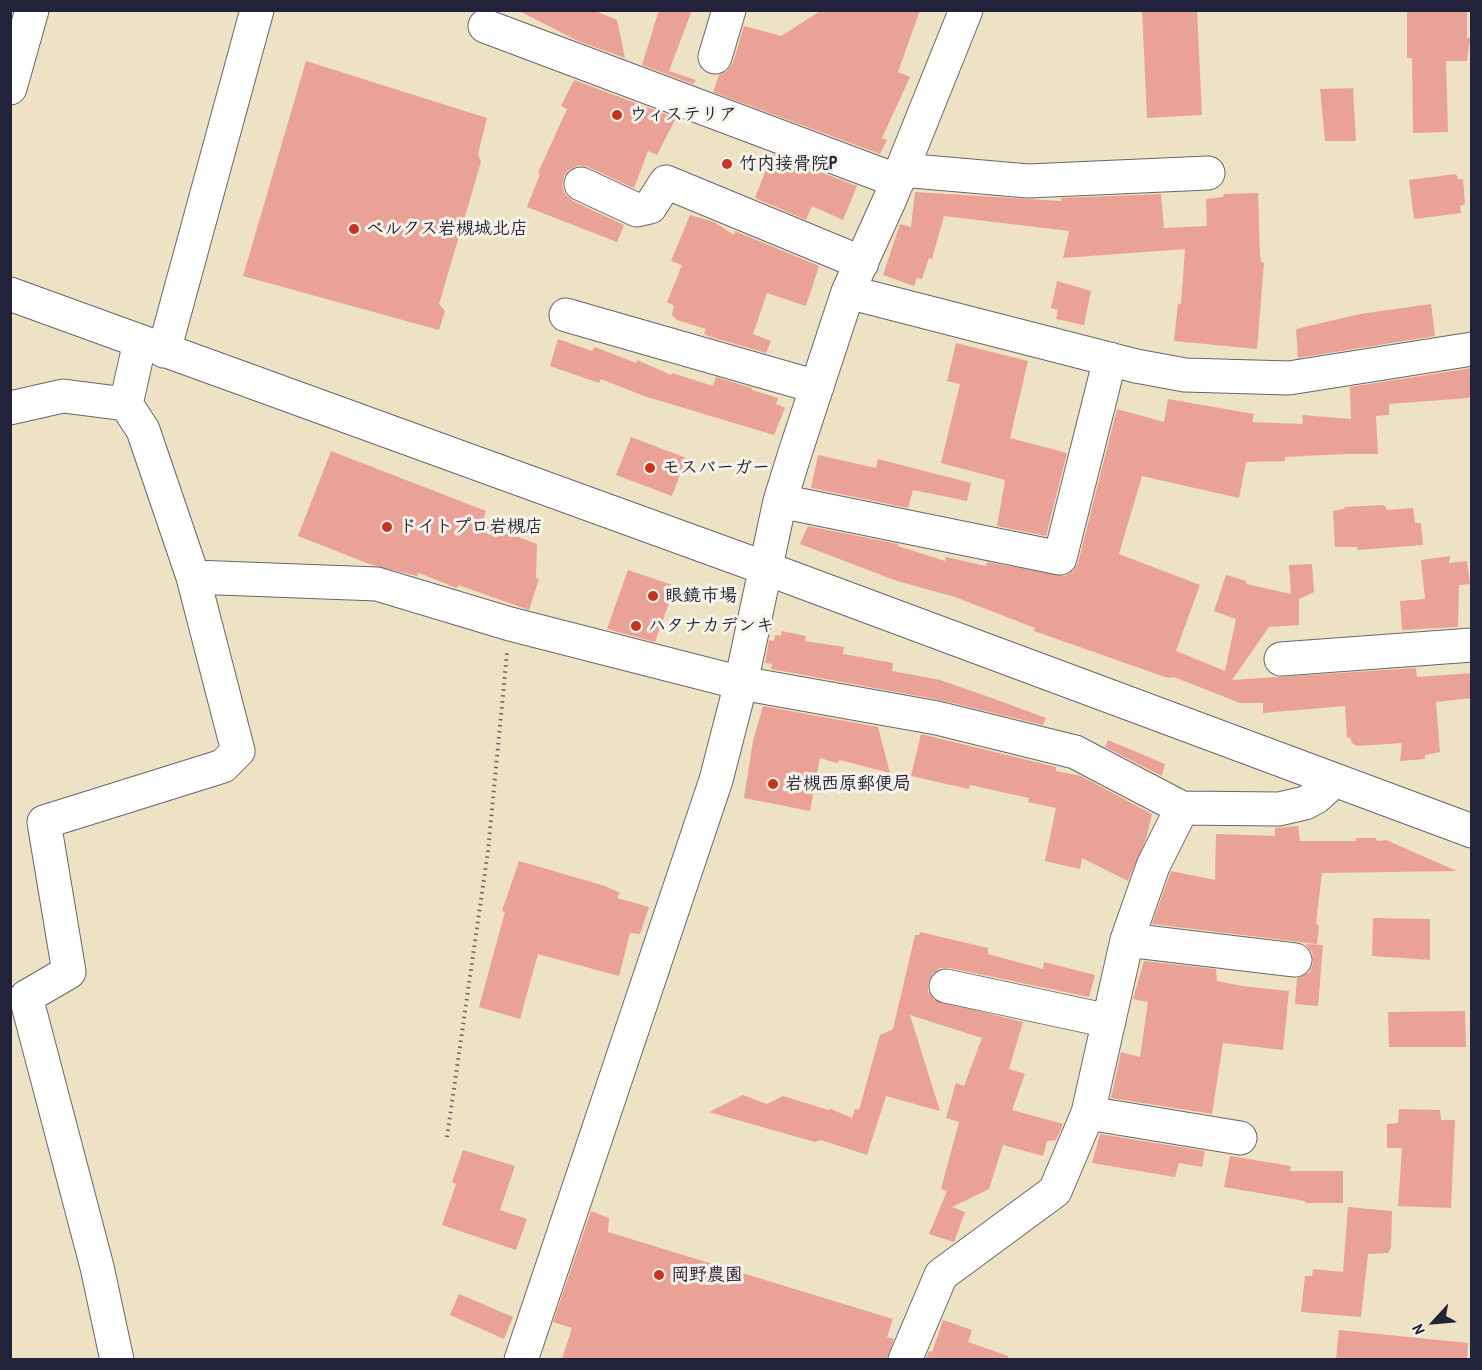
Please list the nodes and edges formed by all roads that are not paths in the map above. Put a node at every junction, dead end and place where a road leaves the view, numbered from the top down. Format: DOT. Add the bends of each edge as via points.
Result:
graph roads {
  1 [pos="32,10"];
  2 [pos="257,10"];
  3 [pos="729,10"];
  4 [pos="966,10"];
  5 [pos="501,24"];
  6 [pos="715,57"];
  7 [pos="10,88"];
  8 [pos="1208,173"];
  9 [pos="900,175"];
  10 [pos="581,184"];
  11 [pos="855,278"];
  12 [pos="10,294"];
  13 [pos="566,315"];
  14 [pos="152,346"];
  15 [pos="1472,349"];
  16 [pos="1110,359"];
  17 [pos="817,387"];
  18 [pos="126,404"];
  19 [pos="10,408"];
  20 [pos="780,501"];
  21 [pos="765,568"];
  22 [pos="193,577"];
  23 [pos="1472,645"];
  24 [pos="1281,659"];
  25 [pos="741,683"];
  26 [pos="1335,780"];
  27 [pos="1182,808"];
  28 [pos="1472,831"];
  29 [pos="1127,940"];
  30 [pos="1295,960"];
  31 [pos="946,986"];
  32 [pos="1109,1021"];
  33 [pos="1088,1113"];
  34 [pos="1240,1138"];
  35 [pos="117,1359"];
  36 [pos="521,1359"];
  37 [pos="905,1359"];
  1 -- 7 [label="street"];
  2 -- 14 [label="street"];
  3 -- 6 [label="street"];
  4 -- 9 [label="street"];
  5 -- 9 [label="street"];
  8 -- 9 [label="street" via="1028,181"];
  9 -- 11 [label="street"];
  10 -- 11 [label="street" via="637,210 650,207 666,182"];
  11 -- 16 [label="street"];
  11 -- 17 [label="street"];
  12 -- 14 [label="street"];
  13 -- 17 [label="street"];
  14 -- 18 [label="street"];
  14 -- 21 [label="street"];
  15 -- 16 [label="street" via="1289,378 1185,375"];
  16 -- 20 [label="street" via="1060,558"];
  17 -- 20 [label="street"];
  18 -- 19 [label="street" via="63,396"];
  18 -- 22 [label="street" via="142,430"];
  20 -- 21 [label="street"];
  21 -- 25 [label="street"];
  21 -- 26 [label="street"];
  22 -- 25 [label="street" via="377,584 510,624"];
  22 -- 35 [label="street" via="238,751 223,766 44,822 69,972 26,997 97,1267"];
  23 -- 24 [label="street"];
  25 -- 27 [label="street" via="937,718 1075,752"];
  25 -- 36 [label="street" via="716,780"];
  26 -- 27 [label="street" via="1305,803 1279,809"];
  26 -- 28 [label="street"];
  27 -- 29 [label="street" via="1153,866"];
  29 -- 30 [label="street"];
  29 -- 32 [label="street"];
  31 -- 32 [label="street"];
  32 -- 33 [label="street"];
  33 -- 34 [label="street"];
  33 -- 37 [label="street" via="1055,1191 941,1275"];
}
